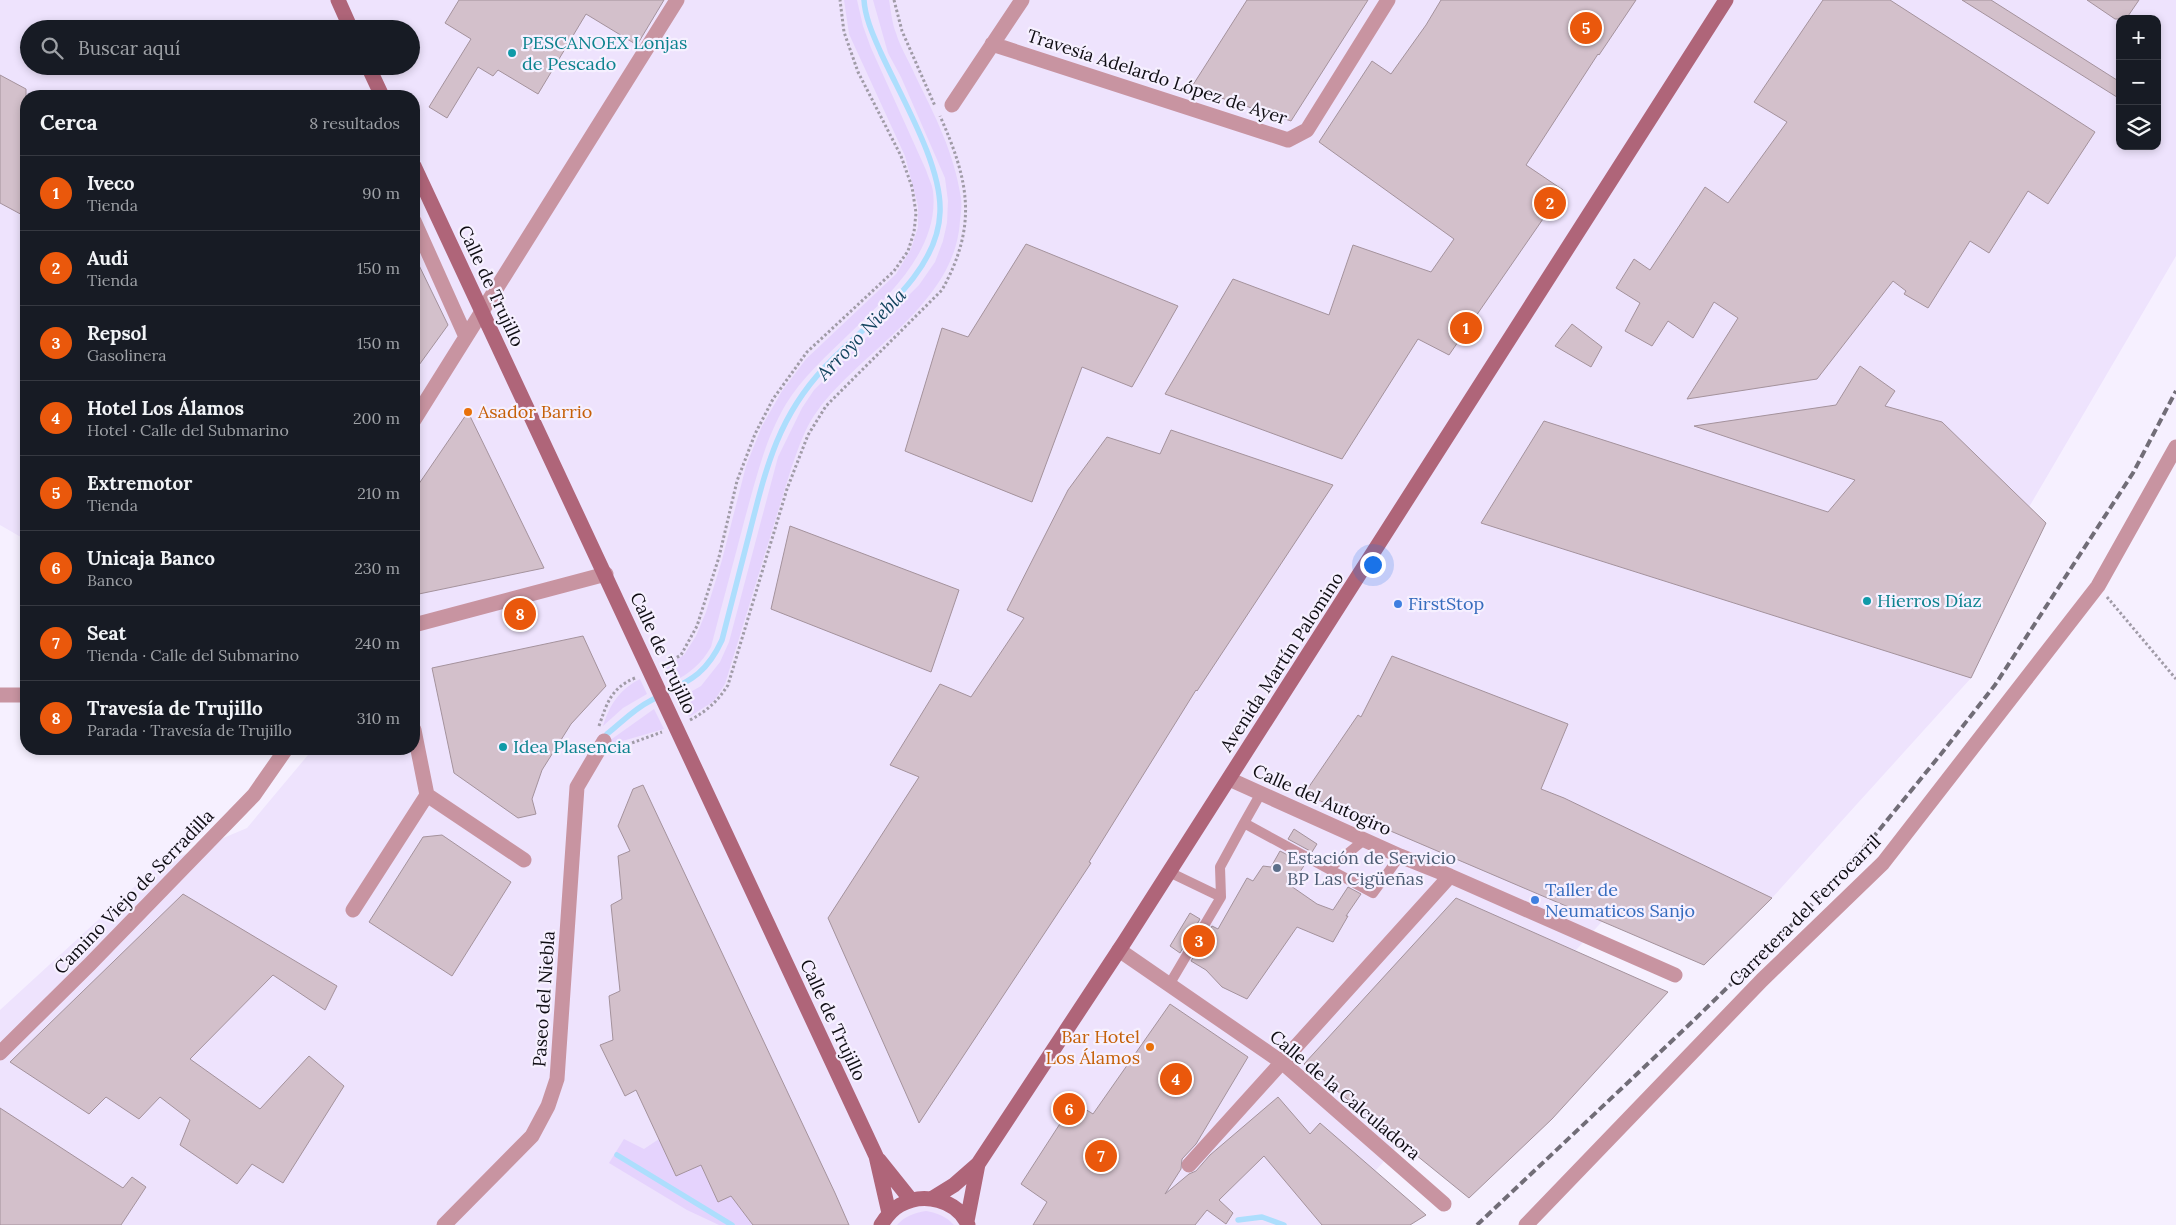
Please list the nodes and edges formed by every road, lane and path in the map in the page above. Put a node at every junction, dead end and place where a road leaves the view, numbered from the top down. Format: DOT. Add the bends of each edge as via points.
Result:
graph roads {
  1 [pos="338,0"];
  2 [pos="677,0"];
  3 [pos="840,0"];
  4 [pos="894,0"];
  5 [pos="1022,0"];
  6 [pos="1388,0"];
  7 [pos="1726,0"];
  8 [pos="347,20"];
  9 [pos="992,44"];
  10 [pos="372,75"];
  11 [pos="379,90"];
  12 [pos="952,105"];
  13 [pos="420,179"];
  14 [pos="420,234"];
  15 [pos="482,311"];
  16 [pos="466,337"];
  17 [pos="420,410"];
  18 [pos="2176,447"];
  19 [pos="606,574"];
  20 [pos="2098,586"];
  21 [pos="420,623"];
  22 [pos="651,672"];
  23 [pos="2176,679"];
  24 [pos="0,695"];
  25 [pos="20,695"];
  26 [pos="675,725"];
  27 [pos="604,741"];
  28 [pos="282,755"];
  29 [pos="419,755"];
  30 [pos="1229,779"];
  31 [pos="1261,793"];
  32 [pos="427,795"];
  33 [pos="1244,823"];
  34 [pos="1364,840"];
  35 [pos="1400,856"];
  36 [pos="524,860"];
  37 [pos="1330,868"];
  38 [pos="1169,872"];
  39 [pos="1450,876"];
  40 [pos="1221,897"];
  41 [pos="353,910"];
  42 [pos="1119,950"];
  43 [pos="1675,975"];
  44 [pos="1169,985"];
  45 [pos="0,1053"];
  46 [pos="1283,1062"];
  47 [pos="876,1156"];
  48 [pos="978,1164"];
  49 [pos="1189,1165"];
  50 [pos="933,1198"];
  51 [pos="910,1200"];
  52 [pos="1444,1204"];
  53 [pos="885,1219"];
  54 [pos="967,1223"];
  55 [pos="444,1225"];
  56 [pos="1526,1225"];
  1 -- 8 [label="main road"];
  2 -- 15 [label="street"];
  3 -- 22 [label="path" via="844,32 858,72 901,156 912,187 916,213 914,232 908,251 894,271 807,352 773,399 737,481 719,557 697,626 681,655"];
  4 -- 26 [label="path" via="902,31 956,152 965,184 962,243 942,290 826,406 808,435 787,489 728,685 706,712"];
  5 -- 9 [label="street"];
  6 -- 9 [label="street, Travesía Adelardo López de Ayer" via="1306,130 1288,140"];
  7 -- 30 [label="main road, Avenida Martín Palomino"];
  9 -- 12 [label="street"];
  10 -- 11 [label="main road"];
  13 -- 15 [label="main road, Calle de Trujillo"];
  14 -- 16 [label="street"];
  15 -- 16 [label="street"];
  15 -- 19 [label="main road, Calle de Trujillo"];
  16 -- 17 [label="street"];
  18 -- 20 [label="street, Carretera del Ferrocarril"];
  19 -- 21 [label="street"];
  19 -- 22 [label="main road, Calle de Trujillo"];
  20 -- 23 [label="path"];
  20 -- 56 [label="street, Carretera del Ferrocarril" via="1883,862 1762,980"];
  22 -- 26 [label="main road, Calle de Trujillo"];
  22 -- 27 [label="path" via="615,690 596,733"];
  24 -- 25 [label="street"];
  26 -- 27 [label="path" via="619,747 614,752"];
  26 -- 47 [label="main road, Calle de Trujillo"];
  27 -- 55 [label="street, Paseo del Niebla" via="577,787 557,1079 548,1106 532,1136"];
  28 -- 45 [label="street, Camino Viejo de Serradilla" via="254,795"];
  29 -- 32 [label="street"];
  30 -- 31 [label="street, Calle del Autogiro"];
  30 -- 38 [label="main road, Avenida Martín Palomino"];
  31 -- 33 [label="lane"];
  31 -- 34 [label="street, Calle del Autogiro"];
  32 -- 36 [label="street"];
  32 -- 41 [label="street"];
  33 -- 37 [label="lane"];
  33 -- 40 [label="lane" via="1220,867"];
  34 -- 35 [label="street, Calle del Autogiro"];
  34 -- 37 [label="lane"];
  35 -- 37 [label="lane" via="1373,893"];
  35 -- 39 [label="street, Calle del Autogiro"];
  38 -- 40 [label="lane"];
  38 -- 42 [label="main road, Avenida Martín Palomino"];
  39 -- 43 [label="street, Calle del Autogiro"];
  39 -- 46 [label="street"];
  40 -- 44 [label="lane"];
  42 -- 44 [label="street, Calle de la Calculadora"];
  42 -- 48 [label="main road, Avenida Martín Palomino"];
  44 -- 46 [label="street, Calle de la Calculadora"];
  46 -- 49 [label="street"];
  46 -- 52 [label="street, Calle de la Calculadora"];
  47 -- 51 [label="main road"];
  47 -- 53 [label="main road"];
  48 -- 50 [label="main road, Avenida Martín Palomino"];
  48 -- 54 [label="main road, Avenida Martín Palomino"];
  50 -- 51 [label="main road"];
  50 -- 54 [label="main road" via="958,1210"];
  51 -- 53 [label="main road" via="899,1205"];
}
